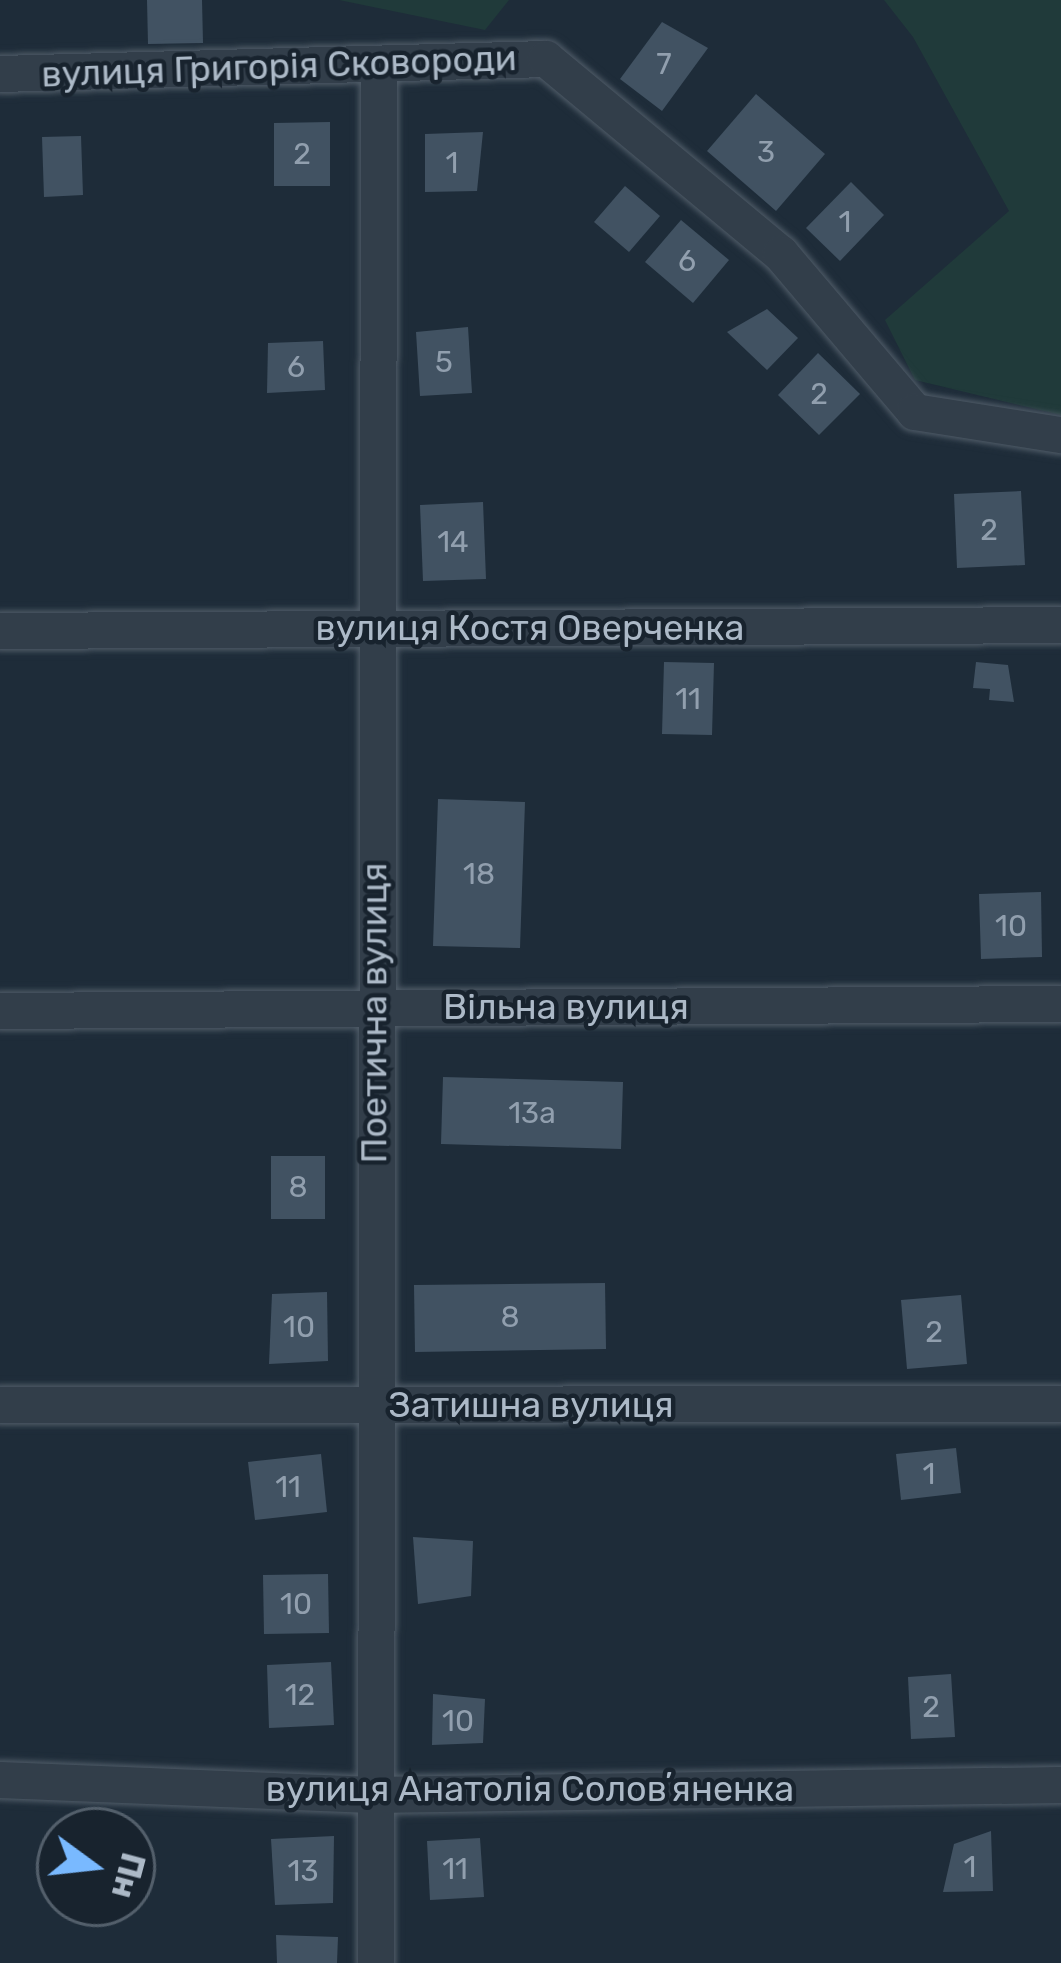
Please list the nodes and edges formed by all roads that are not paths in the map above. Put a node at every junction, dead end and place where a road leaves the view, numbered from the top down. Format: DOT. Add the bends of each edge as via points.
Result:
graph roads {
  1 [pos="379,64"];
  2 [pos="0,74"];
  3 [pos="1061,435"];
  4 [pos="1061,625"];
  5 [pos="374,629"];
  6 [pos="0,631"];
  7 [pos="1061,1004"];
  8 [pos="374,1008"];
  9 [pos="0,1011"];
  10 [pos="1061,1404"];
  11 [pos="0,1405"];
  12 [pos="375,1405"];
  13 [pos="0,1780"];
  14 [pos="1061,1784"];
  15 [pos="372,1795"];
  16 [pos="376,1963"];
  1 -- 2 [label="street, вулиця Григорія Сковороди"];
  1 -- 3 [label="street, вулиця Григорія Сковороди" via="546,59 782,254 915,412"];
  1 -- 5 [label="street, Поетична вулиця"];
  4 -- 5 [label="street, вулиця Костя Оверченка"];
  5 -- 6 [label="street, вулиця Костя Оверченка"];
  5 -- 8 [label="street, Поетична вулиця"];
  7 -- 8 [label="street, Вільна вулиця"];
  8 -- 9 [label="street, Вільна вулиця"];
  8 -- 12 [label="street, Поетична вулиця"];
  10 -- 12 [label="street, Затишна вулиця"];
  11 -- 12 [label="street, Затишна вулиця"];
  12 -- 15 [label="street, Поетична вулиця"];
  13 -- 15 [label="street, вулиця Анатолія Соловʼяненка"];
  14 -- 15 [label="street, вулиця Анатолія Соловʼяненка"];
  15 -- 16 [label="street, Поетична вулиця"];
}
